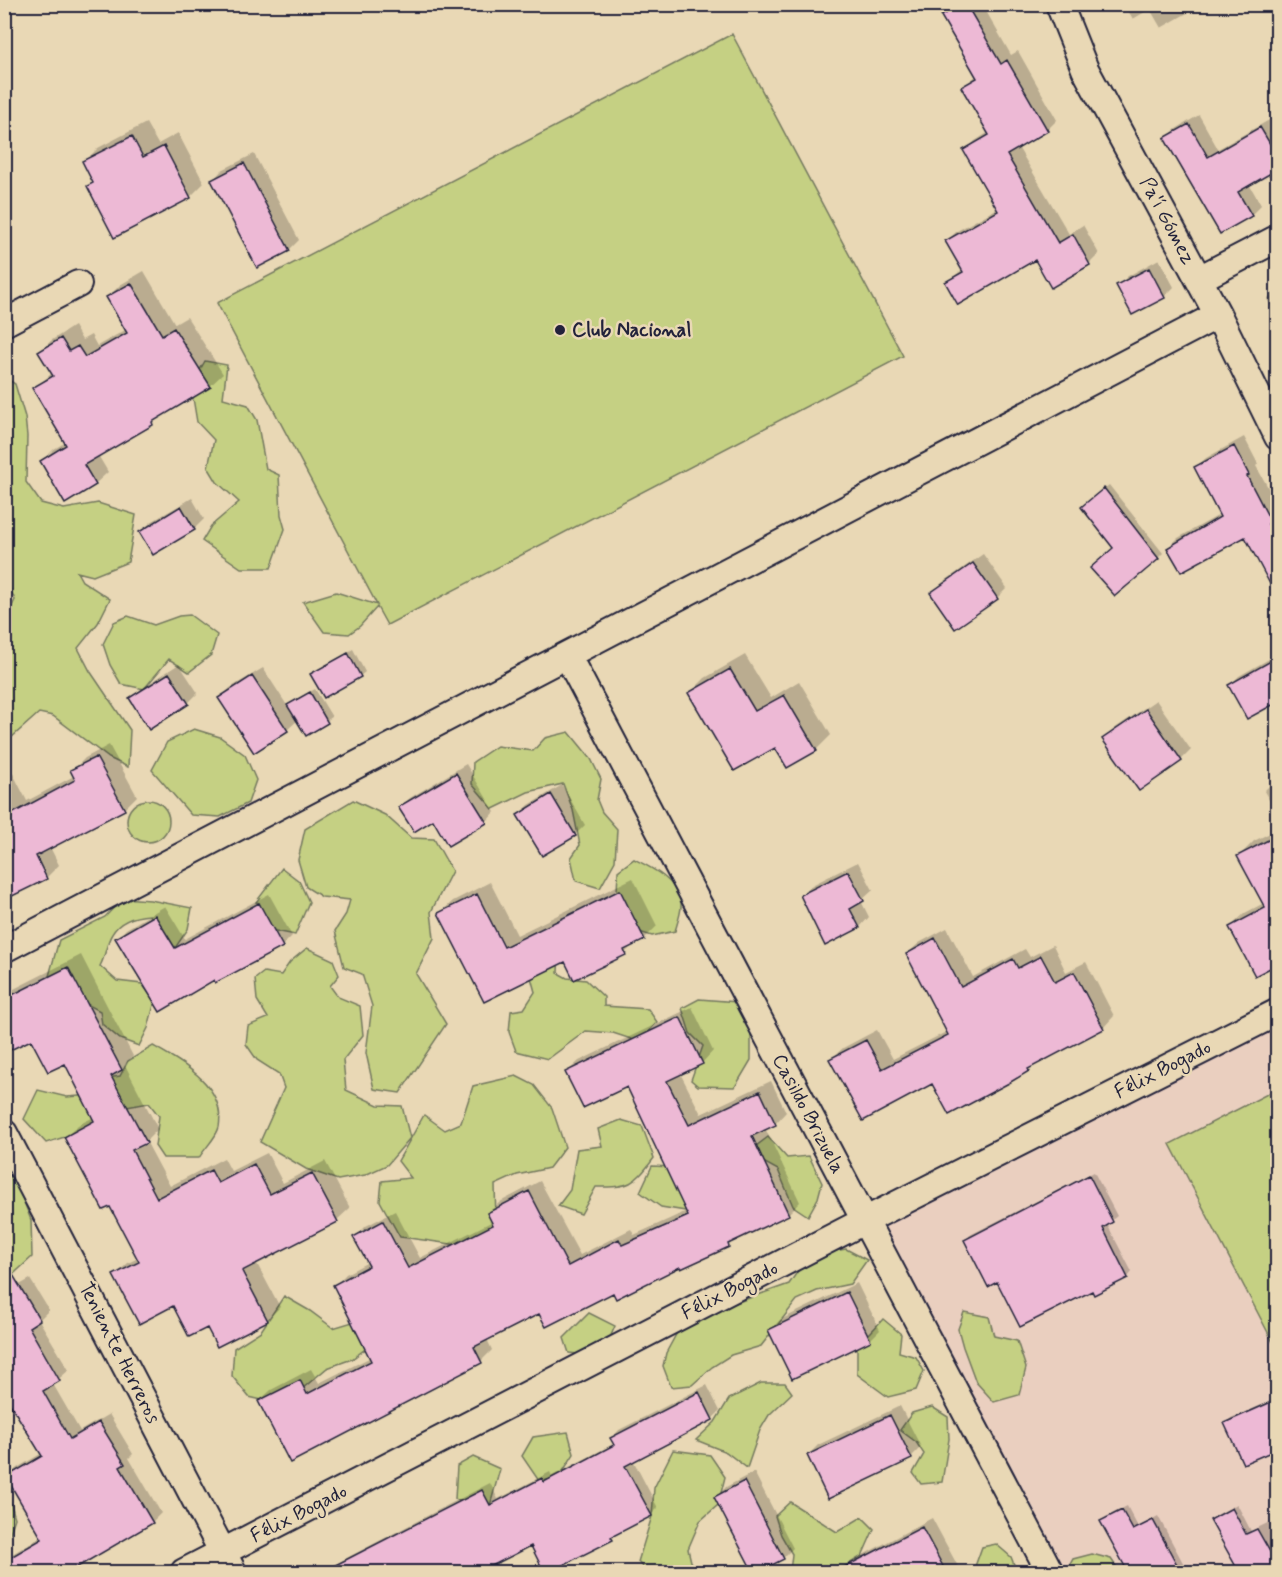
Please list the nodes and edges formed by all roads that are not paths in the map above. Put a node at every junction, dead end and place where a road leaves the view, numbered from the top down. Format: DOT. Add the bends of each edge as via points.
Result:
graph roads {
  1 [pos="1059,4"];
  2 [pos="1278,238"];
  3 [pos="1199,279"];
  4 [pos="78,284"];
  5 [pos="1218,315"];
  6 [pos="4,323"];
  7 [pos="1278,437"];
  8 [pos="567,655"];
  9 [pos="4,949"];
  10 [pos="1278,1012"];
  11 [pos="4,1133"];
  12 [pos="864,1221"];
  13 [pos="228,1563"];
  14 [pos="184,1572"];
  15 [pos="1050,1572"];
  1 -- 3 [label="street, Pa'í Gómez" via="1085,69"];
  2 -- 3 [label="street"];
  3 -- 5 [label="street, Pa'í Gómez"];
  4 -- 6 [label="street"];
  5 -- 7 [label="street, Pa'í Gómez"];
  5 -- 8 [label="street"];
  8 -- 9 [label="street"];
  8 -- 12 [label="street, Casildo Brizuela"];
  10 -- 12 [label="street, Félix Bogado"];
  11 -- 13 [label="street, Teniente Herreros"];
  12 -- 13 [label="street, Félix Bogado"];
  12 -- 15 [label="street, Casildo Brizuela"];
  13 -- 14 [label="street, Félix Bogado"];
}
